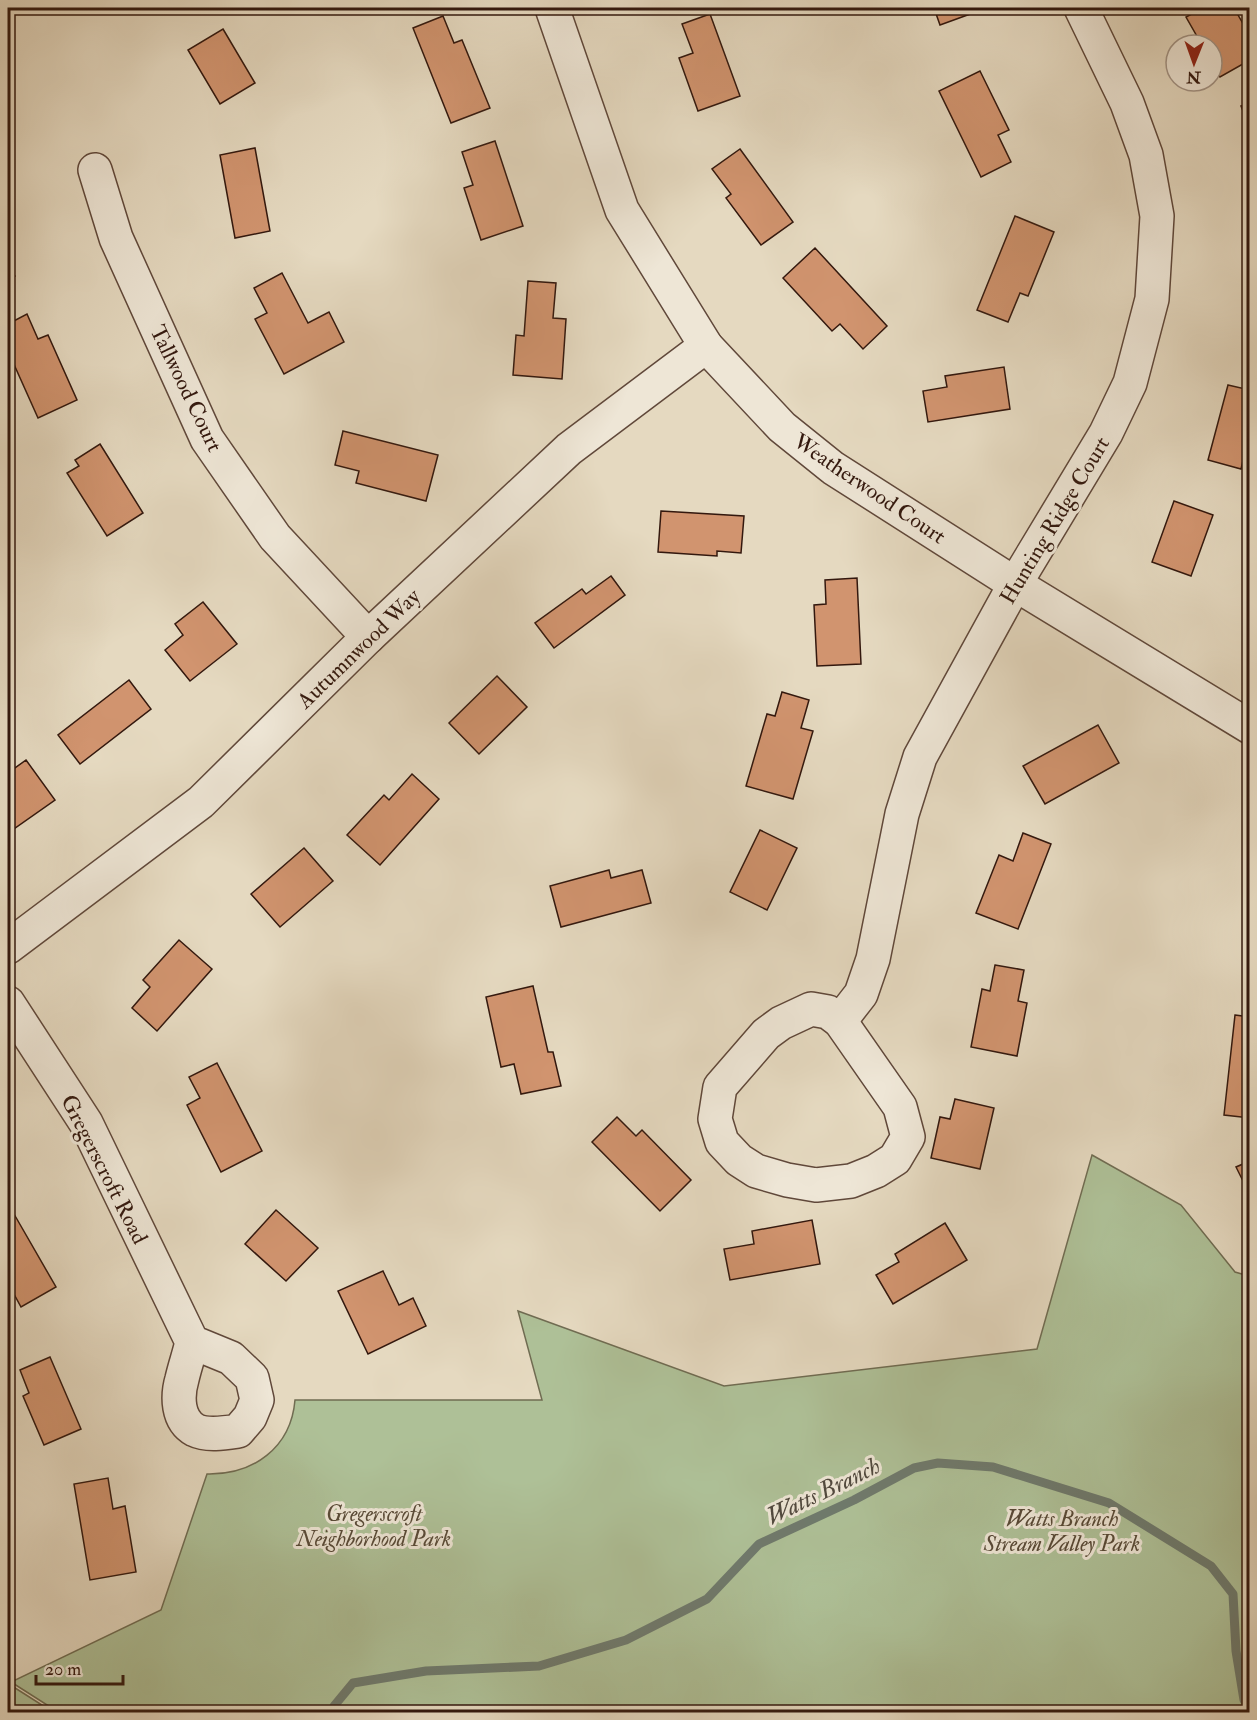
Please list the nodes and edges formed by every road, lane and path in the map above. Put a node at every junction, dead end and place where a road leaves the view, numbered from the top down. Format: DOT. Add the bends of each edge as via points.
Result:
graph roads {
  1 [pos="552,8"];
  2 [pos="1081,8"];
  3 [pos="95,170"];
  4 [pos="706,346"];
  5 [pos="1015,584"];
  6 [pos="368,637"];
  7 [pos="1250,727"];
  8 [pos="8,947"];
  9 [pos="8,1003"];
  10 [pos="840,1021"];
  11 [pos="192,1342"];
  1 -- 4 [label="street, Weatherwood Court" via="622,210"];
  2 -- 5 [label="street, Hunting Ridge Court" via="1127,103 1146,155 1156,216 1152,299 1121,403"];
  3 -- 6 [label="street, Tallwood Court" via="117,238 207,439 275,537"];
  4 -- 5 [label="street, Weatherwood Court" via="782,427 833,468"];
  4 -- 6 [label="street, Autumnwood Way" via="569,449"];
  5 -- 7 [label="street, Weatherwood Court"];
  5 -- 10 [label="street, Hunting Ridge Court" via="920,757 902,814 873,959 861,994"];
  6 -- 8 [label="street, Autumnwood Way" via="201,802"];
  9 -- 11 [label="street, Gregerscroft Road" via="86,1123"];
  10 -- 10 [label="street" via="900,1107 908,1137 895,1159 851,1181 816,1185 756,1171 722,1142 715,1119 720,1087 766,1034 781,1023 811,1009 828,1012"];
}
